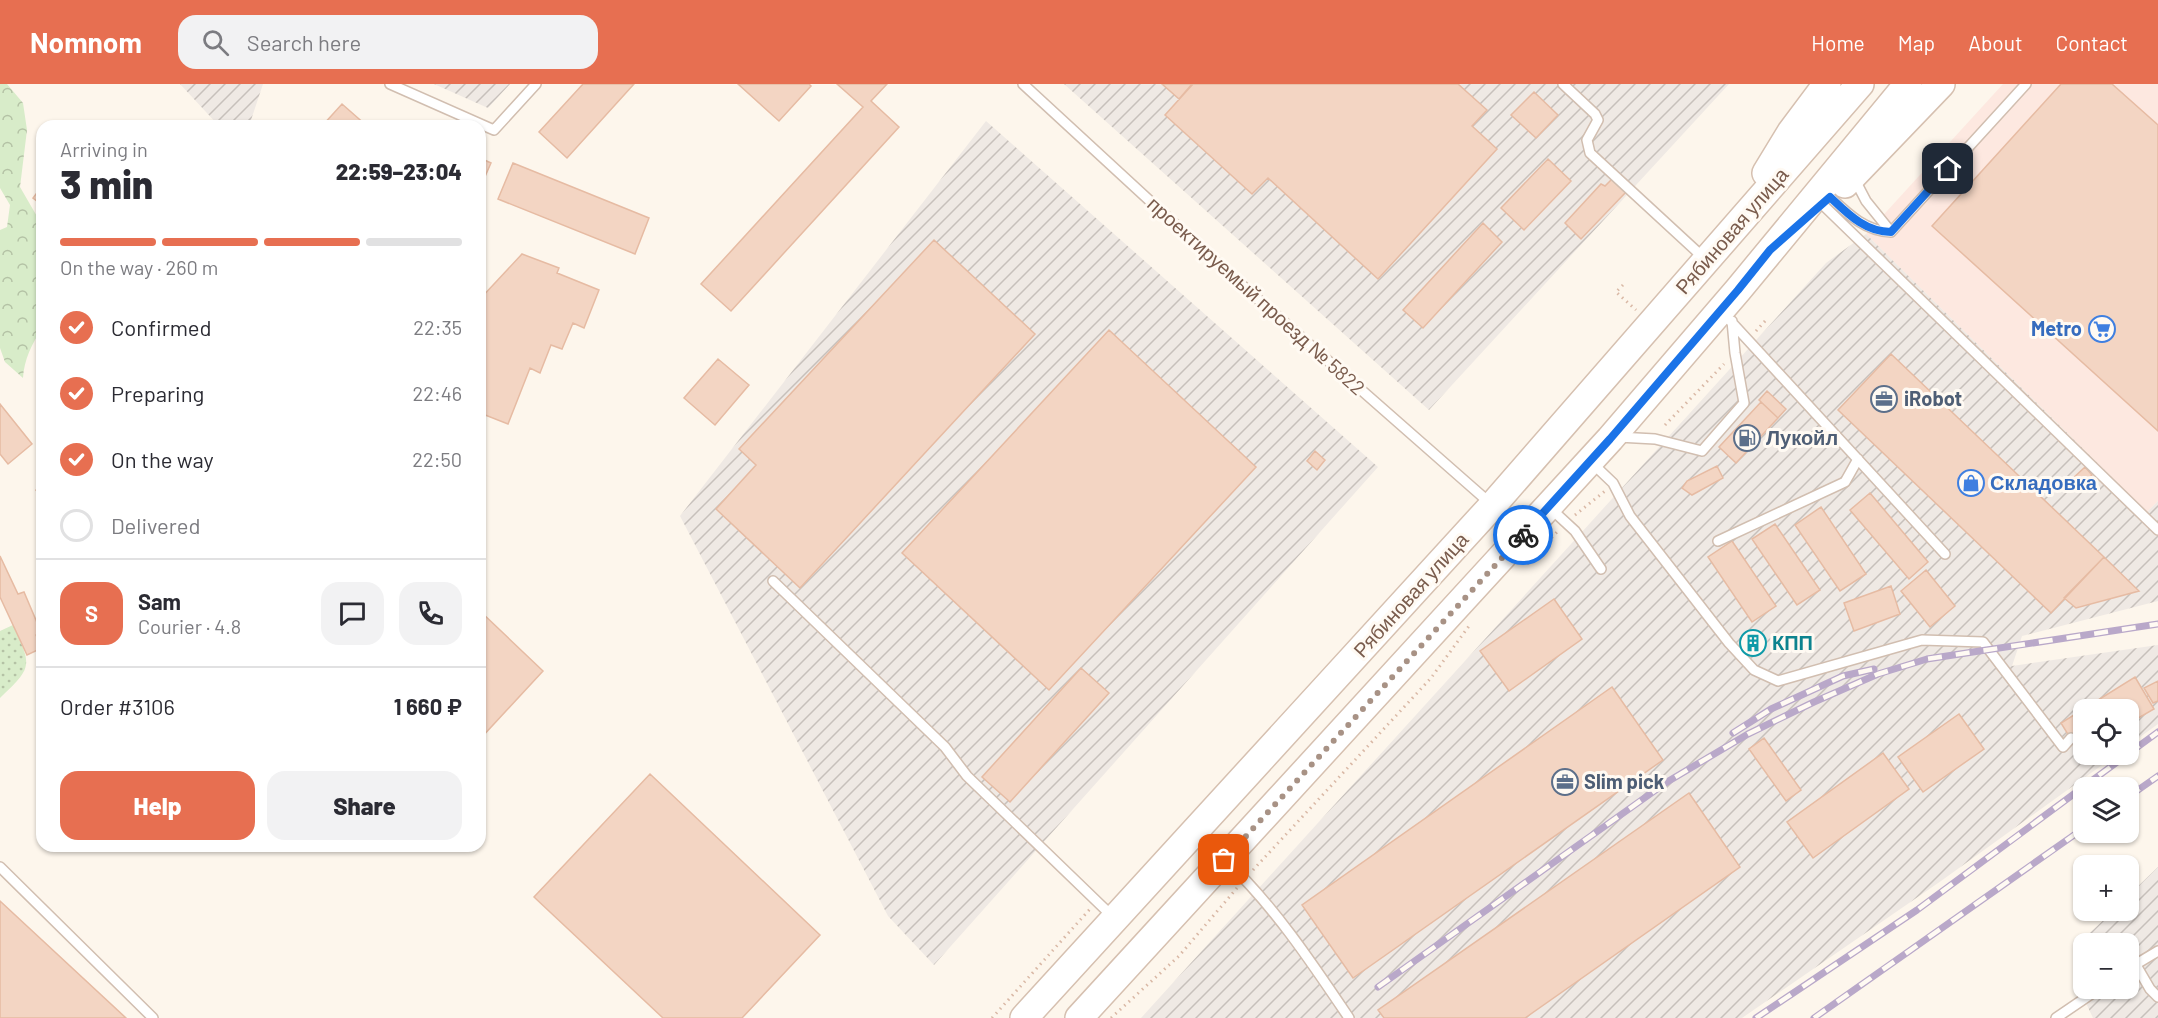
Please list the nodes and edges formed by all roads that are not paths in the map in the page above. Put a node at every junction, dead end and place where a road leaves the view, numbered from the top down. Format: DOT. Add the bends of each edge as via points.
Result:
graph roads {
  1 [pos="390,84"];
  2 [pos="536,84"];
  3 [pos="1023,84"];
  4 [pos="1563,84"];
  5 [pos="1827,84"];
  6 [pos="1860,84"];
  7 [pos="1908,84"];
  8 [pos="1941,84"];
  9 [pos="2026,84"];
  10 [pos="471,120"];
  11 [pos="486,126"];
  12 [pos="1853,177"];
  13 [pos="1826,201"];
  14 [pos="1891,232"];
  15 [pos="1770,250"];
  16 [pos="1715,251"];
  17 [pos="1726,316"];
  18 [pos="1610,439"];
  19 [pos="1858,459"];
  20 [pos="1590,462"];
  21 [pos="1492,506"];
  22 [pos="1558,514"];
  23 [pos="2158,530"];
  24 [pos="1718,541"];
  25 [pos="1945,554"];
  26 [pos="1601,569"];
  27 [pos="773,581"];
  28 [pos="2070,738"];
  29 [pos="1224,860"];
  30 [pos="0,867"];
  31 [pos="1106,910"];
  32 [pos="2158,951"];
  33 [pos="2139,963"];
  34 [pos="2139,976"];
  35 [pos="2158,997"];
  36 [pos="2084,999"];
  37 [pos="153,1018"];
  38 [pos="1024,1018"];
  39 [pos="1079,1018"];
  40 [pos="1349,1018"];
  41 [pos="2056,1018"];
  1 -- 10 [label="lane"];
  2 -- 11 [label="lane" via="494,130"];
  3 -- 21 [label="lane, проектируемый проезд № 5822" via="1227,272"];
  4 -- 16 [label="lane" via="1598,120 1587,140 1590,153"];
  5 -- 16 [label="main road" via="1791,132"];
  6 -- 16 [label="main road, Рябиновая улица"];
  7 -- 15 [label="main road, Рябиновая улица"];
  8 -- 12 [label="main road"];
  9 -- 14 [label="lane"];
  12 -- 13 [label="main road"];
  12 -- 14 [label="lane"];
  13 -- 14 [label="lane" via="1862,224"];
  13 -- 15 [label="main road"];
  13 -- 23 [label="lane"];
  15 -- 17 [label="main road, Рябиновая улица"];
  16 -- 21 [label="main road, Рябиновая улица"];
  17 -- 18 [label="main road, Рябиновая улица"];
  17 -- 18 [label="lane" via="1744,403 1702,451 1654,440 1622,436"];
  17 -- 19 [label="lane"];
  18 -- 20 [label="main road, Рябиновая улица"];
  19 -- 24 [label="lane" via="1845,482"];
  19 -- 25 [label="lane"];
  20 -- 22 [label="main road, Рябиновая улица"];
  20 -- 28 [label="lane" via="1613,483 1630,516 1754,670 1778,681 1922,639 1983,642 2063,747"];
  21 -- 31 [label="main road, Рябиновая улица"];
  22 -- 26 [label="lane"];
  22 -- 29 [label="main road, Рябиновая улица"];
  27 -- 31 [label="lane"];
  29 -- 39 [label="main road, Рябиновая улица"];
  29 -- 40 [label="lane" via="1245,878"];
  30 -- 37 [label="lane"];
  31 -- 38 [label="main road, Рябиновая улица"];
  32 -- 33 [label="lane"];
  34 -- 35 [label="lane"];
  36 -- 41 [label="lane"];
}
